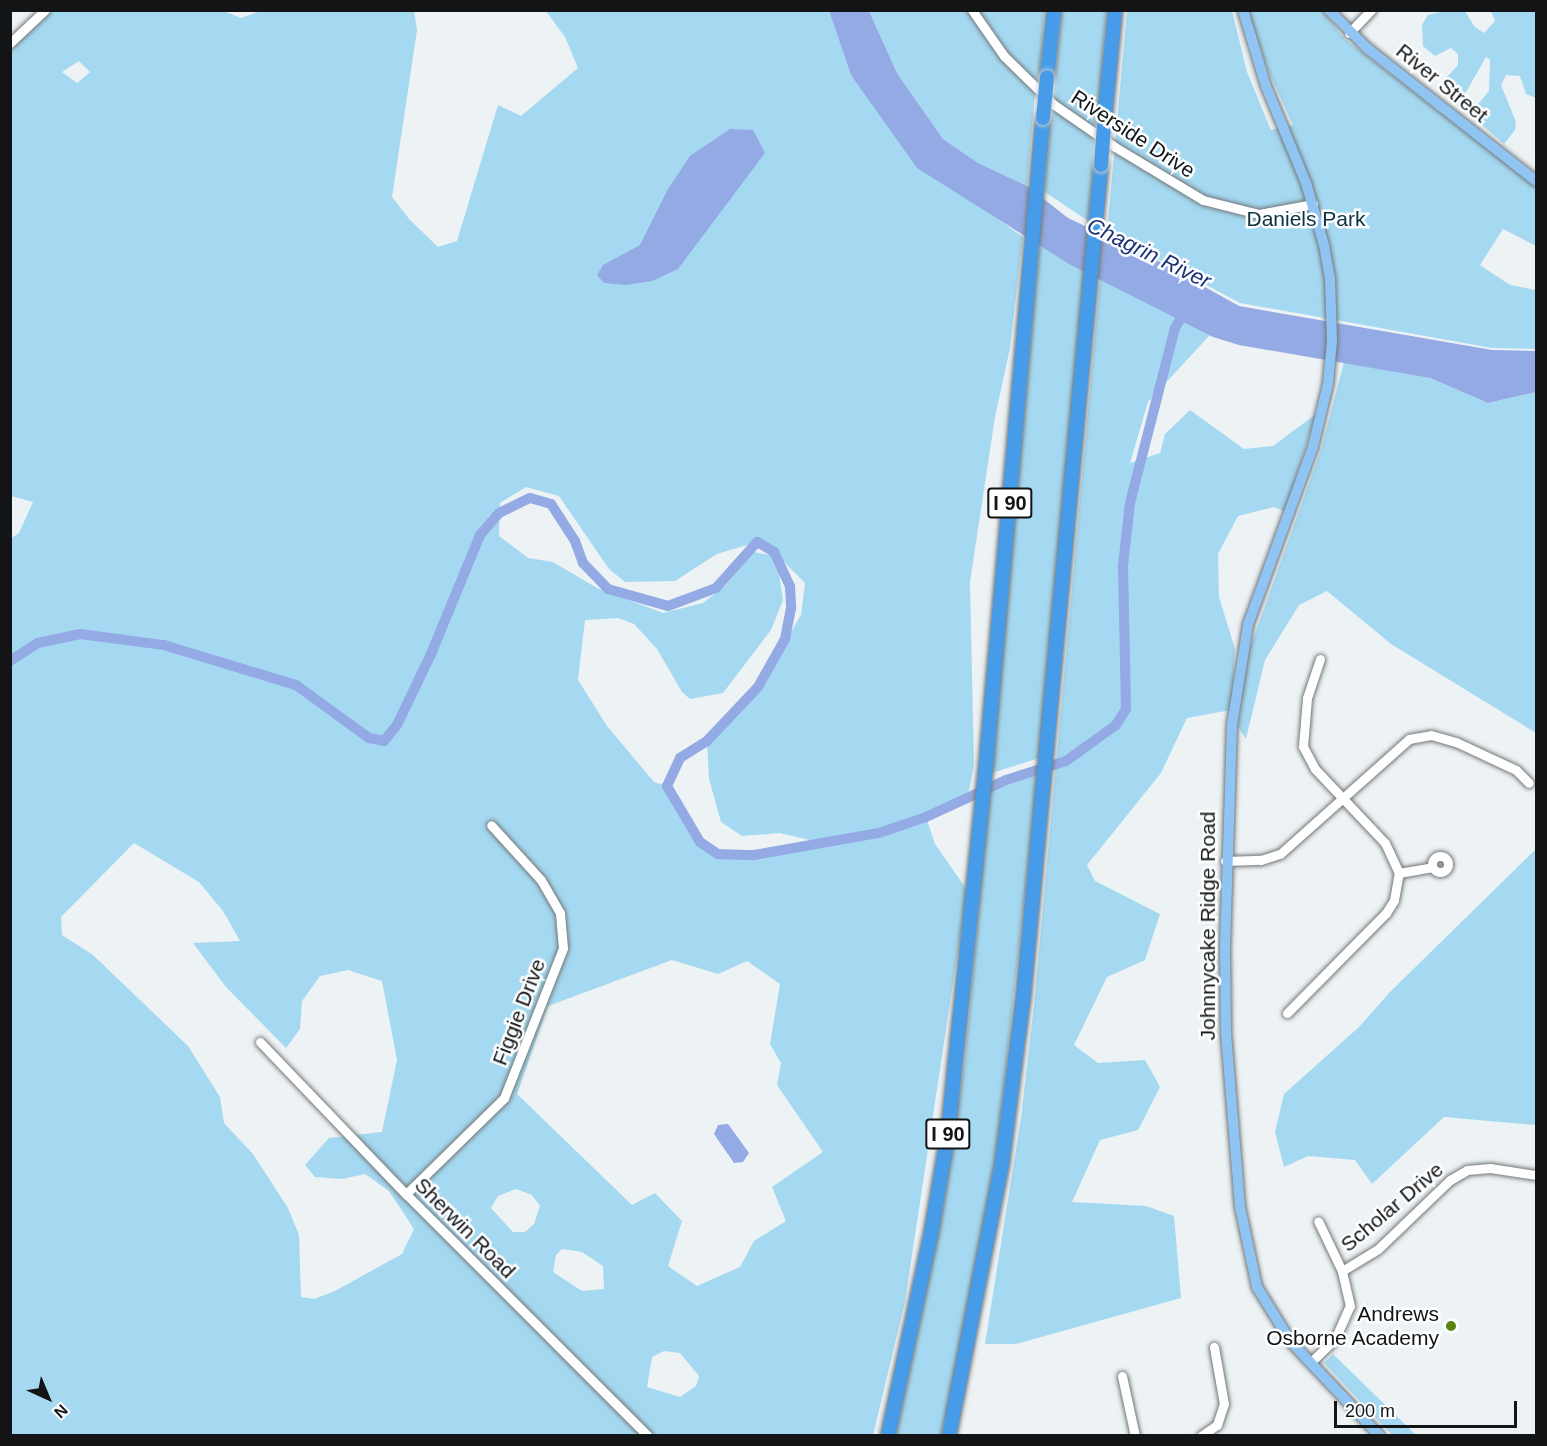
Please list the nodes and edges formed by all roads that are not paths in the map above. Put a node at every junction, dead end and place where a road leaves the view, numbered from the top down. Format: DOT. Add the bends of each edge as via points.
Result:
graph roads {
  1 [pos="45,10"];
  2 [pos="972,10"];
  3 [pos="1054,10"];
  4 [pos="1115,10"];
  5 [pos="1243,10"];
  6 [pos="1329,10"];
  7 [pos="1371,10"];
  8 [pos="1349,33"];
  9 [pos="10,43"];
  10 [pos="1536,181"];
  11 [pos="1313,204"];
  12 [pos="1320,659"];
  13 [pos="1528,783"];
  14 [pos="1342,798"];
  15 [pos="491,825"];
  16 [pos="1225,861"];
  17 [pos="1432,867"];
  18 [pos="1399,873"];
  19 [pos="1287,1012"];
  20 [pos="260,1042"];
  21 [pos="1536,1175"];
  22 [pos="406,1194"];
  23 [pos="1318,1221"];
  24 [pos="1342,1271"];
  25 [pos="1214,1347"];
  26 [pos="1311,1362"];
  27 [pos="1122,1377"];
  28 [pos="648,1436"];
  29 [pos="888,1436"];
  30 [pos="949,1436"];
  31 [pos="1135,1436"];
  32 [pos="1201,1436"];
  33 [pos="1380,1436"];
  1 -- 9 [label="street"];
  2 -- 11 [label="street, Riverside Drive" via="1011,64 1053,104 1114,147 1203,200 1259,214"];
  3 -- 29 [label="highway, I 90, bridge" via="980,828 948,1133 929,1245"];
  4 -- 30 [label="highway, I 90, bridge" via="1052,727 1002,1163"];
  5 -- 11 [label="main road, Johnnycake Ridge Road" via="1266,86"];
  6 -- 8 [label="main road, River Street"];
  7 -- 8 [label="street"];
  8 -- 10 [label="main road, River Street"];
  11 -- 16 [label="main road, Johnnycake Ridge Road" via="1330,278 1328,384 1313,447 1265,573 1240,658 1232,725"];
  12 -- 14 [label="street" via="1304,717 1303,746 1315,769"];
  13 -- 14 [label="street" via="1516,770 1456,742 1421,736 1398,745"];
  14 -- 16 [label="street" via="1280,854 1261,860"];
  14 -- 18 [label="street" via="1385,843"];
  15 -- 22 [label="street, Figgie Drive" via="541,880 560,913 563,948 504,1098"];
  16 -- 26 [label="main road, Johnnycake Ridge Road" via="1226,1034 1240,1207 1257,1287 1291,1342"];
  17 -- 18 [label="street"];
  18 -- 19 [label="street" via="1394,900 1386,913"];
  20 -- 22 [label="street, Sherwin Road"];
  21 -- 24 [label="street, Scholar Drive" via="1490,1168 1467,1170 1450,1180 1377,1249"];
  22 -- 28 [label="street, Sherwin Road"];
  23 -- 24 [label="street"];
  24 -- 26 [label="street" via="1350,1306 1345,1324"];
  25 -- 32 [label="street" via="1224,1404 1217,1425"];
  26 -- 33 [label="main road, Johnnycake Ridge Road"];
  27 -- 31 [label="street"];
}
